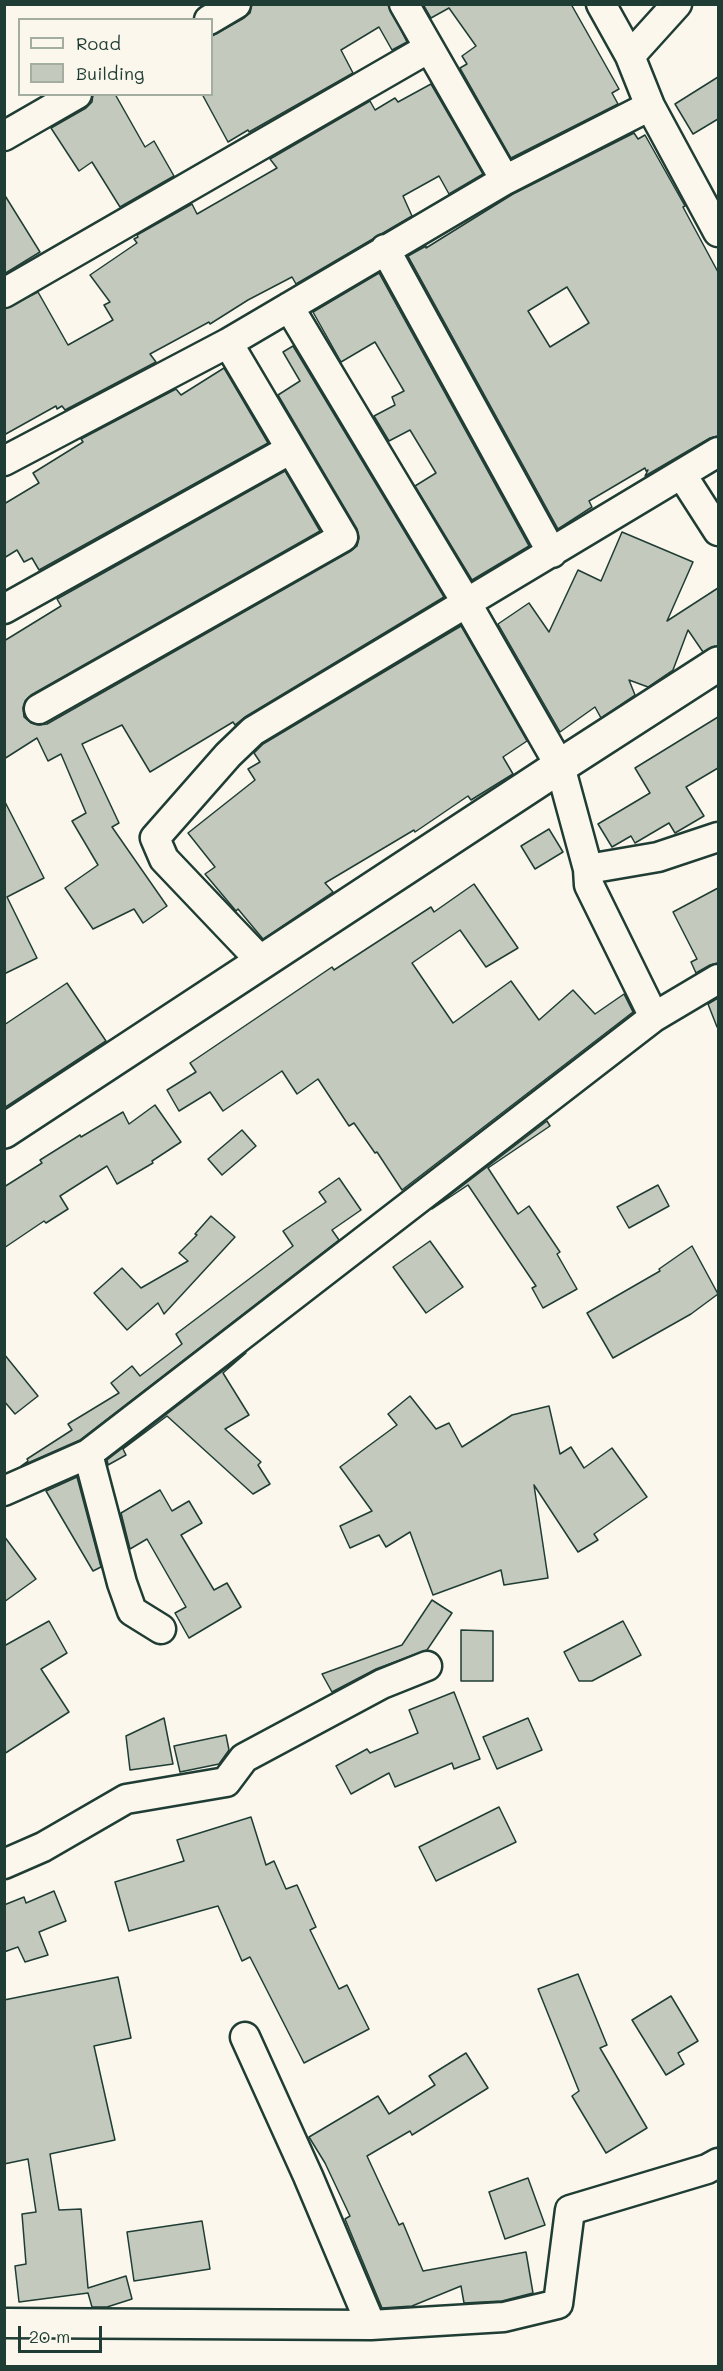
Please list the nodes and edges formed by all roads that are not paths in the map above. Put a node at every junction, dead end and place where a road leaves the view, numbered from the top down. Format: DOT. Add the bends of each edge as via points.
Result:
graph roads {
  1 [pos="236,4"];
  2 [pos="404,4"];
  3 [pos="601,4"];
  4 [pos="677,4"];
  5 [pos="212,18"];
  6 [pos="429,48"];
  7 [pos="630,56"];
  8 [pos="74,96"];
  9 [pos="650,106"];
  10 [pos="4,136"];
  11 [pos="505,180"];
  12 [pos="718,232"];
  13 [pos="385,249"];
  14 [pos="4,292"];
  15 [pos="289,307"];
  16 [pos="228,343"];
  17 [pos="291,449"];
  18 [pos="718,452"];
  19 [pos="4,461"];
  20 [pos="682,475"];
  21 [pos="718,531"];
  22 [pos="552,553"];
  23 [pos="466,602"];
  24 [pos="4,609"];
  25 [pos="718,664"];
  26 [pos="39,709"];
  27 [pos="560,766"];
  28 [pos="718,837"];
  29 [pos="588,869"];
  30 [pos="262,962"];
  31 [pos="718,980"];
  32 [pos="654,1017"];
  33 [pos="4,1131"];
  34 [pos="88,1454"];
  35 [pos="4,1491"];
  36 [pos="161,1629"];
  37 [pos="427,1666"];
  38 [pos="4,1864"];
  39 [pos="244,2037"];
  40 [pos="715,2173"];
  41 [pos="4,2323"];
  42 [pos="371,2325"];
  1 -- 5 [label="street"];
  2 -- 6 [label="street"];
  3 -- 7 [label="street"];
  4 -- 7 [label="street"];
  6 -- 11 [label="street"];
  6 -- 14 [label="street"];
  7 -- 9 [label="street"];
  8 -- 10 [label="street"];
  9 -- 11 [label="street"];
  9 -- 12 [label="street"];
  11 -- 13 [label="street"];
  13 -- 15 [label="street"];
  13 -- 22 [label="street"];
  15 -- 16 [label="street"];
  15 -- 23 [label="street"];
  16 -- 17 [label="street"];
  16 -- 19 [label="street"];
  17 -- 24 [label="street"];
  17 -- 26 [label="street" via="343,537"];
  18 -- 20 [label="street"];
  20 -- 21 [label="street"];
  20 -- 22 [label="street"];
  22 -- 23 [label="street"];
  23 -- 27 [label="street"];
  23 -- 30 [label="street" via="253,731 155,838 164,859"];
  25 -- 27 [label="main road"];
  27 -- 29 [label="street"];
  27 -- 30 [label="main road"];
  28 -- 29 [label="street" via="658,857"];
  29 -- 32 [label="street" via="589,885"];
  30 -- 33 [label="main road"];
  31 -- 32 [label="street"];
  32 -- 34 [label="street"];
  34 -- 35 [label="street"];
  34 -- 36 [label="street" via="132,1611"];
  37 -- 38 [label="street" via="382,1684 244,1758 226,1782 126,1799 43,1847"];
  39 -- 42 [label="street"];
  40 -- 42 [label="street" via="570,2210 558,2304 504,2317"];
  41 -- 42 [label="street"];
}
